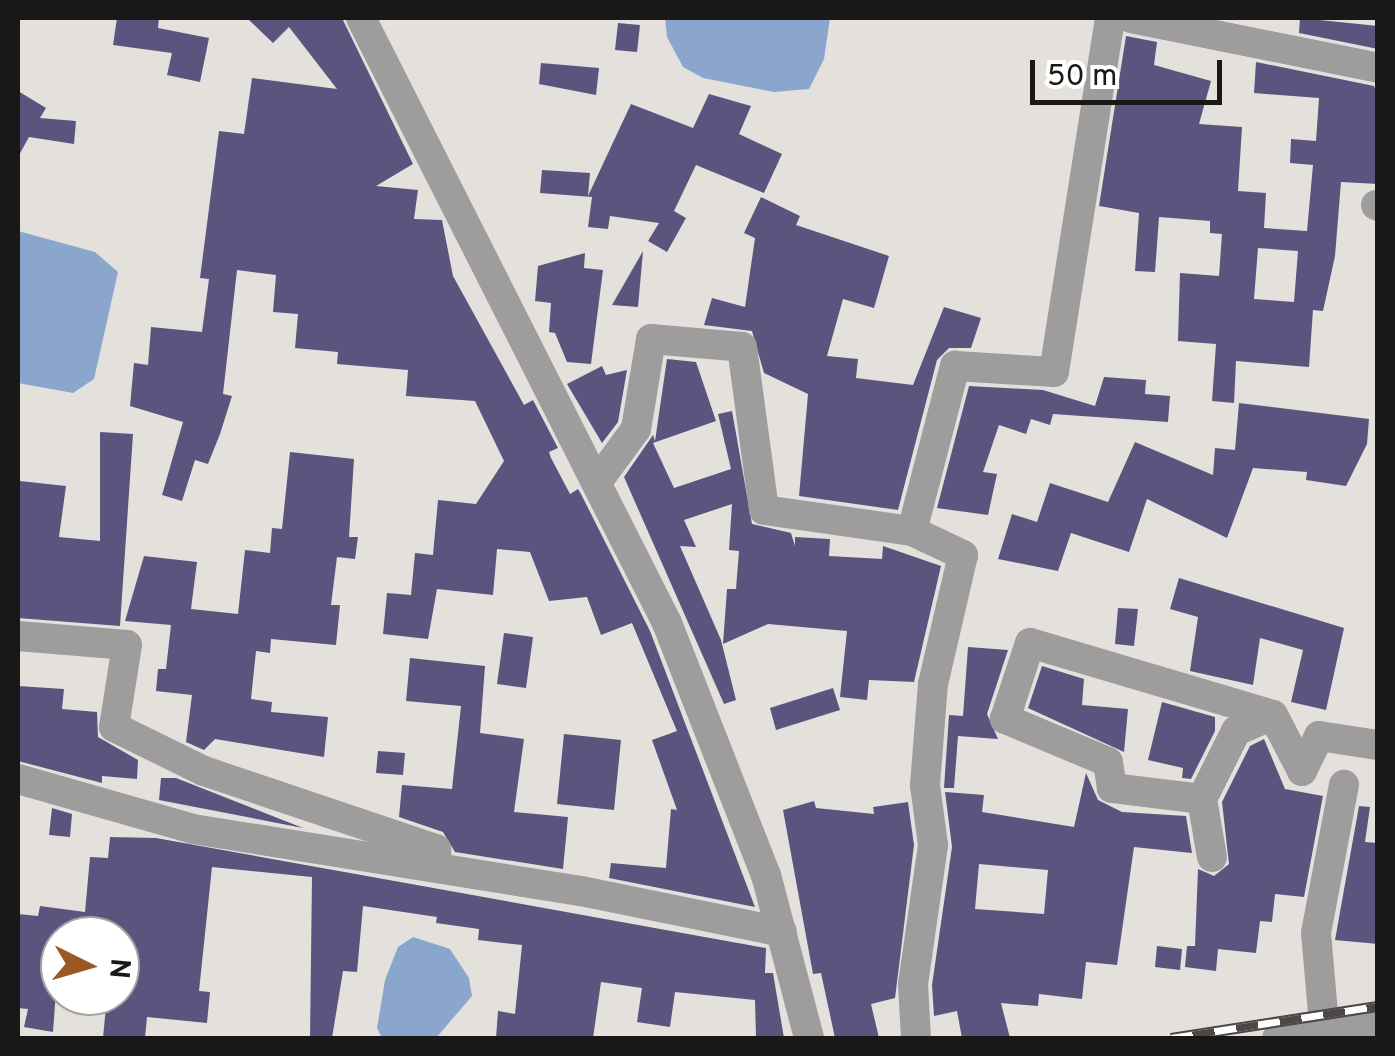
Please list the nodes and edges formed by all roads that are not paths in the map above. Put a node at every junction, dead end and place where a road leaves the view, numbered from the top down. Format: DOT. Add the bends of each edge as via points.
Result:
graph roads {
  1 [pos="361,18"];
  2 [pos="1110,18"];
  3 [pos="1131,18"];
  4 [pos="1378,68"];
  5 [pos="597,482"];
  6 [pos="912,531"];
  7 [pos="18,636"];
  8 [pos="1274,715"];
  9 [pos="1378,745"];
  10 [pos="18,779"];
  11 [pos="1344,785"];
  12 [pos="1202,799"];
  13 [pos="1212,857"];
  14 [pos="436,867"];
  15 [pos="782,932"];
  16 [pos="1322,1014"];
  17 [pos="1378,1024"];
  18 [pos="809,1038"];
  19 [pos="916,1038"];
  20 [pos="1277,1038"];
  1 -- 5 [label="street"];
  2 -- 6 [label="street" via="1054,372 955,366"];
  3 -- 4 [label="street"];
  5 -- 6 [label="street" via="636,430 651,339 742,347 764,510"];
  5 -- 15 [label="street" via="667,624"];
  6 -- 19 [label="street" via="963,555 932,684 924,786 933,845 913,984"];
  7 -- 14 [label="street" via="128,644 114,727 204,770 436,848"];
  8 -- 9 [label="street" via="1302,771 1319,736"];
  8 -- 12 [label="street" via="1236,731"];
  8 -- 12 [label="street" via="1030,643 1005,719 1108,762 1112,788"];
  10 -- 14 [label="street" via="194,828"];
  11 -- 16 [label="street" via="1316,933"];
  12 -- 13 [label="street"];
  14 -- 15 [label="street"];
  15 -- 18 [label="street"];
  17 -- 20 [label="street"];
}
